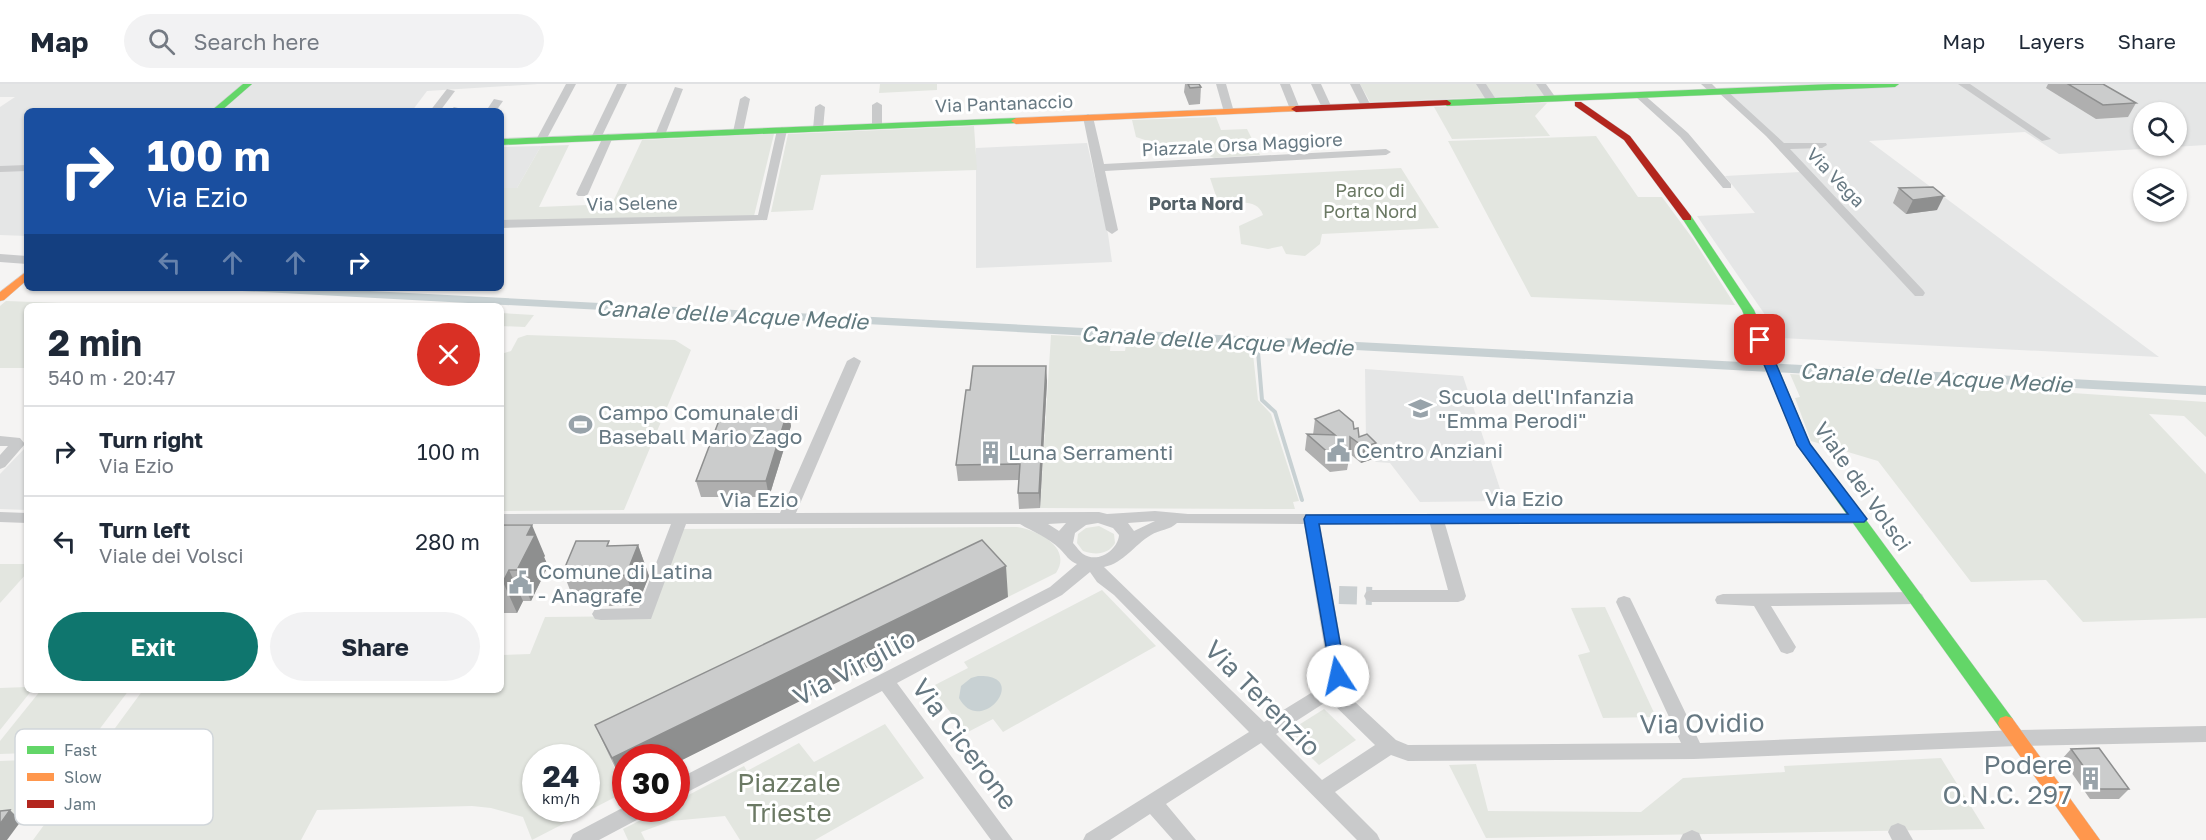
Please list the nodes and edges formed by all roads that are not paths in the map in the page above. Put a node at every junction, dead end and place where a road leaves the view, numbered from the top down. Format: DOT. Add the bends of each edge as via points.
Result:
graph roads {
  1 [pos="248,84"];
  2 [pos="572,84"];
  3 [pos="622,84"];
  4 [pos="1221,84"];
  5 [pos="1285,84"];
  6 [pos="1316,84"];
  7 [pos="1355,84"];
  8 [pos="1481,84"];
  9 [pos="1541,84"];
  10 [pos="1895,84"];
  11 [pos="1963,84"];
  12 [pos="678,88"];
  13 [pos="1714,89"];
  14 [pos="450,91"];
  15 [pos="1639,94"];
  16 [pos="1551,98"];
  17 [pos="745,99"];
  18 [pos="1584,100"];
  19 [pos="498,101"];
  20 [pos="1492,101"];
  21 [pos="877,105"];
  22 [pos="1366,106"];
  23 [pos="820,107"];
  24 [pos="220,108"];
  25 [pos="437,108"];
  26 [pos="493,108"];
  27 [pos="1327,108"];
  28 [pos="1295,109"];
  29 [pos="1229,112"];
  30 [pos="1088,117"];
  31 [pos="877,126"];
  32 [pos="818,129"];
  33 [pos="782,130"];
  34 [pos="738,132"];
  35 [pos="660,135"];
  36 [pos="602,138"];
  37 [pos="2046,139"];
  38 [pos="541,140"];
  39 [pos="504,142"];
  40 [pos="1822,145"];
  41 [pos="1781,146"];
  42 [pos="1386,152"];
  43 [pos="24,168"];
  44 [pos="1099,168"];
  45 [pos="0,169"];
  46 [pos="1727,186"];
  47 [pos="582,194"];
  48 [pos="504,224"];
  49 [pos="1112,230"];
  50 [pos="0,258"];
  51 [pos="24,260"];
  52 [pos="24,277"];
  53 [pos="1919,293"];
  54 [pos="4,295"];
  55 [pos="854,361"];
  56 [pos="0,441"];
  57 [pos="0,464"];
  58 [pos="0,518"];
  59 [pos="24,518"];
  60 [pos="1090,518"];
  61 [pos="504,519"];
  62 [pos="680,519"];
  63 [pos="1017,519"];
  64 [pos="1108,519"];
  65 [pos="1188,519"];
  66 [pos="1311,519"];
  67 [pos="1436,519"];
  68 [pos="1859,519"];
  69 [pos="785,520"];
  70 [pos="1067,548"];
  71 [pos="1124,549"];
  72 [pos="1091,562"];
  73 [pos="1103,578"];
  74 [pos="1056,591"];
  75 [pos="1120,591"];
  76 [pos="1372,596"];
  77 [pos="1916,598"];
  78 [pos="1758,599"];
  79 [pos="1723,600"];
  80 [pos="1624,602"];
  81 [pos="601,614"];
  82 [pos="1787,647"];
  83 [pos="885,681"];
  84 [pos="1330,690"];
  85 [pos="1262,733"];
  86 [pos="2206,734"];
  87 [pos="2017,738"];
  88 [pos="1389,746"];
  89 [pos="1694,751"];
  90 [pos="690,783"];
  91 [pos="1321,791"];
  92 [pos="1153,803"];
  93 [pos="620,822"];
  94 [pos="601,835"];
  95 [pos="580,840"];
  96 [pos="1003,840"];
  97 [pos="1093,840"];
  98 [pos="1186,840"];
  99 [pos="1370,840"];
  100 [pos="2091,840"];
  1 -- 24 [label="street"];
  2 -- 38 [label="street"];
  3 -- 36 [label="street"];
  4 -- 29 [label="street"];
  5 -- 28 [label="street"];
  6 -- 27 [label="street"];
  7 -- 22 [label="street"];
  8 -- 20 [label="street"];
  9 -- 16 [label="street"];
  10 -- 13 [label="street, Via Pantanaccio"];
  11 -- 37 [label="street"];
  12 -- 35 [label="street"];
  13 -- 15 [label="street, Via Pantanaccio"];
  13 -- 41 [label="street, Via Vega"];
  14 -- 25 [label="street"];
  15 -- 18 [label="street, Via Pantanaccio"];
  15 -- 46 [label="street" via="1684,135"];
  16 -- 18 [label="street, Via Pantanaccio"];
  16 -- 20 [label="street, Via Pantanaccio"];
  17 -- 34 [label="street"];
  18 -- 68 [label="street, Viale dei Volsci" via="1630,141 1702,238 1745,304 1804,445"];
  19 -- 26 [label="street"];
  20 -- 22 [label="street, Via Pantanaccio"];
  21 -- 31 [label="street"];
  22 -- 27 [label="street, Via Pantanaccio"];
  23 -- 32 [label="street"];
  27 -- 28 [label="street, Via Pantanaccio"];
  28 -- 29 [label="street, Via Pantanaccio"];
  29 -- 30 [label="street, Via Pantanaccio"];
  30 -- 31 [label="street, Via Pantanaccio"];
  30 -- 44 [label="street"];
  31 -- 32 [label="street, Via Pantanaccio"];
  32 -- 33 [label="street, Via Pantanaccio"];
  33 -- 34 [label="street, Via Pantanaccio"];
  33 -- 48 [label="street, Via Selene" via="763,218"];
  34 -- 35 [label="street, Via Pantanaccio"];
  35 -- 36 [label="street, Via Pantanaccio"];
  36 -- 38 [label="street, Via Pantanaccio"];
  36 -- 47 [label="street"];
  38 -- 39 [label="street, Via Pantanaccio"];
  40 -- 41 [label="street"];
  41 -- 53 [label="street, Via Vega"];
  42 -- 44 [label="street, Piazzale Orsa Maggiore"];
  43 -- 45 [label="street"];
  44 -- 49 [label="street"];
  50 -- 51 [label="street"];
  52 -- 54 [label="street"];
  55 -- 69 [label="street"];
  56 -- 57 [label="street" via="18,444"];
  58 -- 59 [label="street"];
  60 -- 63 [label="street, Via Ezio"];
  60 -- 64 [label="street"];
  60 -- 70 [label="street" via="1068,531"];
  61 -- 62 [label="street, Via Ezio"];
  62 -- 69 [label="street, Via Ezio"];
  62 -- 81 [label="street" via="645,614"];
  63 -- 69 [label="street, Via Ezio"];
  63 -- 70 [label="street, Via Ezio" via="1046,529"];
  64 -- 65 [label="street, Via Ezio"];
  64 -- 71 [label="street" via="1122,525 1129,536"];
  65 -- 66 [label="street, Via Ezio"];
  65 -- 71 [label="street, Via Ezio" via="1153,526"];
  66 -- 67 [label="street, Via Ezio"];
  66 -- 84 [label="street" via="1331,595 1338,676"];
  67 -- 68 [label="street, Via Ezio"];
  67 -- 76 [label="street" via="1458,596"];
  68 -- 77 [label="street, Viale dei Volsci"];
  70 -- 72 [label="street" via="1074,556"];
  70 -- 74 [label="street" via="1068,571"];
  71 -- 72 [label="street" via="1106,561"];
  71 -- 75 [label="street" via="1116,572"];
  72 -- 73 [label="street, Via Terenzio"];
  72 -- 74 [label="street, Via Virgilio"];
  73 -- 74 [label="street, Via Virgilio" via="1090,578"];
  73 -- 75 [label="street, Via Terenzio"];
  74 -- 83 [label="street, Via Virgilio"];
  75 -- 85 [label="street, Via Terenzio"];
  77 -- 78 [label="street"];
  77 -- 87 [label="street, Viale dei Volsci"];
  78 -- 79 [label="street"];
  78 -- 82 [label="street"];
  80 -- 89 [label="street"];
  83 -- 90 [label="street, Via Virgilio"];
  83 -- 96 [label="street, Via Cicerone"];
  84 -- 85 [label="street"];
  84 -- 88 [label="street"];
  85 -- 91 [label="street, Via Terenzio"];
  85 -- 92 [label="street"];
  86 -- 87 [label="street, Via Ovidio"];
  87 -- 89 [label="street, Via Ovidio"];
  87 -- 100 [label="street, Viale dei Volsci"];
  88 -- 89 [label="street, Via Ovidio" via="1408,753"];
  88 -- 91 [label="street"];
  91 -- 99 [label="street, Via Terenzio"];
  92 -- 97 [label="street"];
  92 -- 98 [label="street"];
  93 -- 94 [label="street"];
  94 -- 95 [label="street"];
}
